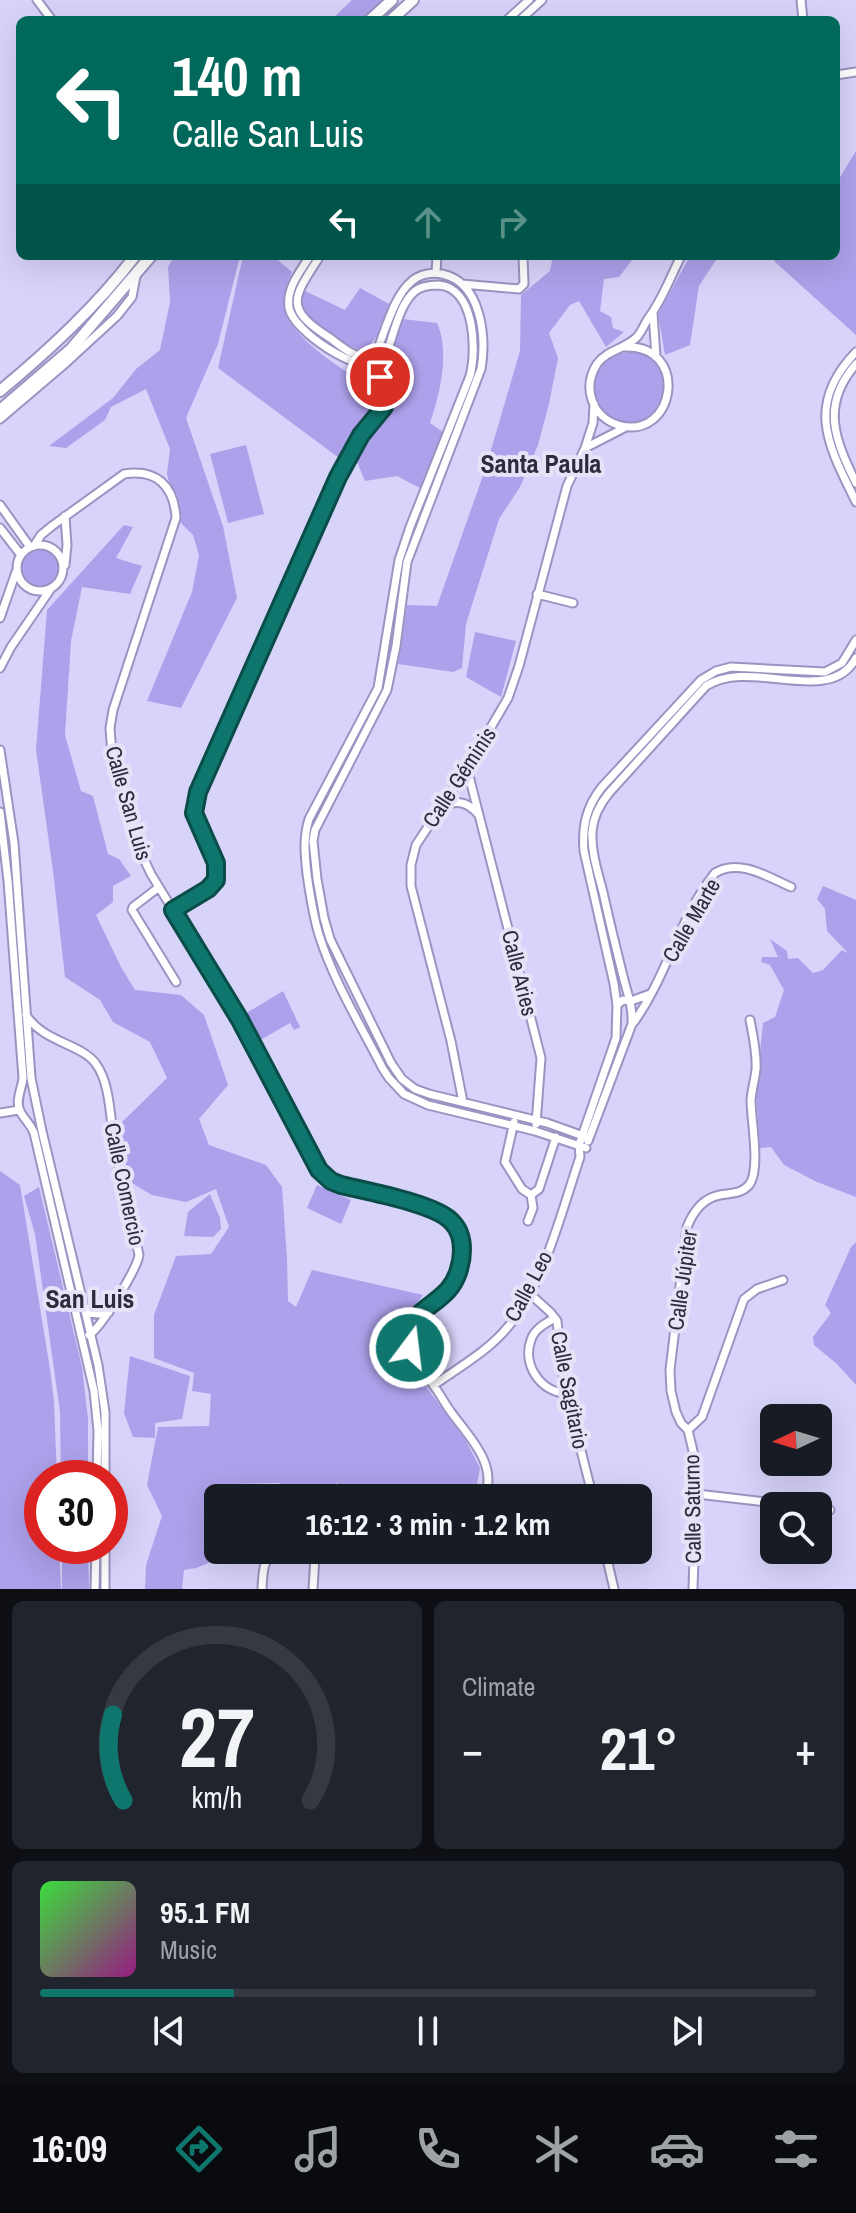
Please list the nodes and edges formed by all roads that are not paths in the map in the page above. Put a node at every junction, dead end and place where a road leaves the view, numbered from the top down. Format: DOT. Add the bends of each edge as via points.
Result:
graph roads {
  1 [pos="392,0"];
  2 [pos="413,0"];
  3 [pos="529,0"];
  4 [pos="542,0"];
  5 [pos="374,16"];
  6 [pos="395,16"];
  7 [pos="511,16"];
  8 [pos="524,16"];
  9 [pos="132,260"];
  10 [pos="148,260"];
  11 [pos="307,260"];
  12 [pos="318,260"];
  13 [pos="437,260"];
  14 [pos="523,260"];
  15 [pos="679,260"];
  16 [pos="137,273"];
  17 [pos="436,273"];
  18 [pos="462,284"];
  19 [pos="653,313"];
  20 [pos="623,347"];
  21 [pos="856,352"];
  22 [pos="370,357"];
  23 [pos="656,357"];
  24 [pos="856,364"];
  25 [pos="374,367"];
  26 [pos="0,391"];
  27 [pos="594,404"];
  28 [pos="0,410"];
  29 [pos="0,419"];
  30 [pos="627,426"];
  31 [pos="585,448"];
  32 [pos="854,486"];
  33 [pos="856,502"];
  34 [pos="0,505"];
  35 [pos="65,516"];
  36 [pos="0,528"];
  37 [pos="32,546"];
  38 [pos="21,555"];
  39 [pos="17,570"];
  40 [pos="63,571"];
  41 [pos="51,589"];
  42 [pos="537,594"];
  43 [pos="573,603"];
  44 [pos="0,618"];
  45 [pos="856,640"];
  46 [pos="856,658"];
  47 [pos="0,668"];
  48 [pos="0,750"];
  49 [pos="467,768"];
  50 [pos="438,810"];
  51 [pos="0,812"];
  52 [pos="480,816"];
  53 [pos="159,887"];
  54 [pos="791,887"];
  55 [pos="173,910"];
  56 [pos="176,982"];
  57 [pos="353,989"];
  58 [pos="345,993"];
  59 [pos="650,994"];
  60 [pos="631,1001"];
  61 [pos="617,1005"];
  62 [pos="26,1015"];
  63 [pos="750,1020"];
  64 [pos="617,1024"];
  65 [pos="632,1024"];
  66 [pos="45,1034"];
  67 [pos="29,1047"];
  68 [pos="463,1101"];
  69 [pos="37,1108"];
  70 [pos="21,1112"];
  71 [pos="461,1112"];
  72 [pos="0,1113"];
  73 [pos="516,1116"];
  74 [pos="537,1121"];
  75 [pos="547,1123"];
  76 [pos="513,1126"];
  77 [pos="570,1130"];
  78 [pos="535,1131"];
  79 [pos="545,1134"];
  80 [pos="556,1137"];
  81 [pos="586,1137"];
  82 [pos="569,1141"];
  83 [pos="583,1147"];
  84 [pos="531,1195"];
  85 [pos="528,1221"];
  86 [pos="783,1280"];
  87 [pos="529,1293"];
  88 [pos="85,1306"];
  89 [pos="109,1312"];
  90 [pos="555,1318"];
  91 [pos="80,1326"];
  92 [pos="92,1335"];
  93 [pos="98,1363"];
  94 [pos="88,1365"];
  95 [pos="434,1385"];
  96 [pos="566,1393"];
  97 [pos="688,1430"];
  98 [pos="97,1460"];
  99 [pos="105,1460"];
  100 [pos="488,1484"];
  101 [pos="589,1484"];
  102 [pos="697,1494"];
  103 [pos="760,1501"];
  104 [pos="96,1564"];
  105 [pos="105,1564"];
  106 [pos="266,1564"];
  107 [pos="315,1564"];
  108 [pos="608,1564"];
  109 [pos="95,1589"];
  110 [pos="105,1589"];
  111 [pos="262,1589"];
  112 [pos="313,1589"];
  113 [pos="614,1589"];
  114 [pos="693,1589"];
  1 -- 5 [label="main road"];
  2 -- 6 [label="main road"];
  3 -- 7 [label="street"];
  4 -- 8 [label="street"];
  9 -- 26 [label="main road" via="62,338"];
  10 -- 16 [label="main road"];
  11 -- 25 [label="street" via="290,294 295,321 351,362"];
  12 -- 22 [label="street" via="299,290 301,317 354,355"];
  13 -- 17 [label="street"];
  14 -- 18 [label="street" via="524,284 519,289"];
  15 -- 19 [label="street, Calle Géminis"];
  16 -- 28 [label="main road" via="71,349"];
  16 -- 29 [label="street" via="132,297 117,316"];
  17 -- 18 [label="street"];
  17 -- 22 [label="street" via="407,286"];
  18 -- 57 [label="street" via="476,306 481,369 407,562 387,690 315,830 324,918"];
  19 -- 20 [label="street, Calle Géminis"];
  19 -- 23 [label="street"];
  20 -- 23 [label="street"];
  20 -- 27 [label="street, Calle Géminis" via="596,365 590,388"];
  21 -- 32 [label="street" via="838,375 826,406 827,435"];
  22 -- 25 [label="street"];
  23 -- 30 [label="street" via="668,378 666,402 650,421"];
  24 -- 32 [label="street" via="836,397 833,425"];
  25 -- 55 [label="street" via="383,386 384,407 338,477 195,799 194,813 216,863 216,880"];
  25 -- 58 [label="street" via="383,362 416,291 441,285 461,297 473,342 470,376 399,560 378,688 306,829 315,921"];
  27 -- 30 [label="street" via="605,418"];
  27 -- 31 [label="street, Calle Géminis"];
  30 -- 31 [label="street"];
  31 -- 42 [label="street, Calle Géminis" via="567,486"];
  32 -- 33 [label="street"];
  34 -- 37 [label="street"];
  35 -- 37 [label="street, Calle San Luis"];
  35 -- 40 [label="street"];
  35 -- 53 [label="street, Calle San Luis" via="129,473 145,473 162,482 174,501 176,518 110,728 112,755 142,855"];
  36 -- 38 [label="street"];
  37 -- 38 [label="street"];
  37 -- 40 [label="street" via="55,551"];
  38 -- 39 [label="street"];
  39 -- 41 [label="street" via="27,587"];
  39 -- 44 [label="street"];
  40 -- 41 [label="street"];
  41 -- 47 [label="street"];
  42 -- 43 [label="street"];
  42 -- 49 [label="street, Calle Géminis" via="508,698"];
  45 -- 61 [label="street" via="842,663 825,672 731,667 708,675 596,795 585,822 584,851"];
  46 -- 60 [label="street" via="848,669 826,680 731,676 712,682 604,799 593,824 595,861"];
  48 -- 62 [label="street" via="14,843"];
  49 -- 50 [label="street, Calle Géminis"];
  49 -- 52 [label="street, Calle Aries"];
  50 -- 52 [label="street" via="463,802"];
  50 -- 68 [label="street, Calle Géminis" via="413,852 410,880"];
  51 -- 70 [label="street" via="23,1078"];
  52 -- 74 [label="street, Calle Aries" via="541,1058"];
  53 -- 55 [label="street, Calle San Luis"];
  53 -- 56 [label="street" via="132,910"];
  54 -- 59 [label="street, Calle Marte" via="741,868 715,873"];
  55 -- 95 [label="street, Calle San Luis" via="240,1020 319,1170 341,1185 434,1210 456,1228 462,1256 456,1277 444,1294 420,1311 409,1340 414,1359"];
  57 -- 58 [label="street"];
  57 -- 68 [label="street" via="402,1079 415,1089"];
  58 -- 71 [label="street" via="396,1087 428,1105"];
  59 -- 60 [label="street"];
  59 -- 65 [label="street, Calle Marte"];
  60 -- 61 [label="street"];
  60 -- 65 [label="street"];
  61 -- 64 [label="street"];
  62 -- 66 [label="street, Calle Comercio"];
  62 -- 67 [label="street"];
  63 -- 97 [label="street, Calle Júpiter" via="756,1068 751,1099 753,1178 737,1193 702,1204 687,1227 670,1370 676,1412"];
  64 -- 65 [label="street"];
  64 -- 81 [label="street"];
  65 -- 81 [label="street"];
  66 -- 67 [label="street"];
  66 -- 89 [label="street, Calle Comercio" via="91,1058 107,1097 139,1255"];
  67 -- 69 [label="street"];
  68 -- 71 [label="street, Calle Géminis"];
  68 -- 73 [label="street"];
  69 -- 70 [label="street" via="31,1115"];
  69 -- 88 [label="street"];
  70 -- 72 [label="street"];
  70 -- 91 [label="street" via="34,1133"];
  71 -- 76 [label="street"];
  73 -- 74 [label="street"];
  73 -- 76 [label="street"];
  74 -- 75 [label="street"];
  74 -- 78 [label="street, Calle Aries"];
  75 -- 77 [label="street"];
  75 -- 79 [label="street"];
  76 -- 78 [label="street"];
  76 -- 84 [label="street" via="505,1162"];
  77 -- 81 [label="street"];
  77 -- 82 [label="street"];
  78 -- 79 [label="street"];
  79 -- 80 [label="street"];
  80 -- 82 [label="street"];
  80 -- 84 [label="street" via="539,1189"];
  81 -- 83 [label="street, Calle Leo"];
  82 -- 83 [label="street"];
  83 -- 87 [label="street, Calle Leo"];
  84 -- 85 [label="street"];
  86 -- 97 [label="street" via="744,1299 702,1417"];
  87 -- 90 [label="street, Calle Sagitario"];
  87 -- 95 [label="street, Calle Leo" via="497,1338"];
  88 -- 89 [label="street" via="96,1314"];
  88 -- 92 [label="street"];
  89 -- 92 [label="street, Calle Comercio"];
  90 -- 96 [label="street, Calle Sagitario"];
  90 -- 96 [label="street" via="535,1332 529,1357 540,1382"];
  91 -- 92 [label="street"];
  91 -- 94 [label="street"];
  92 -- 93 [label="street"];
  93 -- 94 [label="street" via="92,1358"];
  93 -- 99 [label="street"];
  94 -- 98 [label="street" via="97,1409"];
  95 -- 100 [label="street, Calle San Luis" via="482,1455"];
  96 -- 101 [label="street, Calle Sagitario"];
  97 -- 102 [label="street, Calle Saturno"];
  102 -- 103 [label="street"];
  102 -- 114 [label="street, Calle Saturno"];
  104 -- 109 [label="street"];
  105 -- 110 [label="street"];
  106 -- 111 [label="street"];
  107 -- 112 [label="street"];
  108 -- 113 [label="street"];
}
